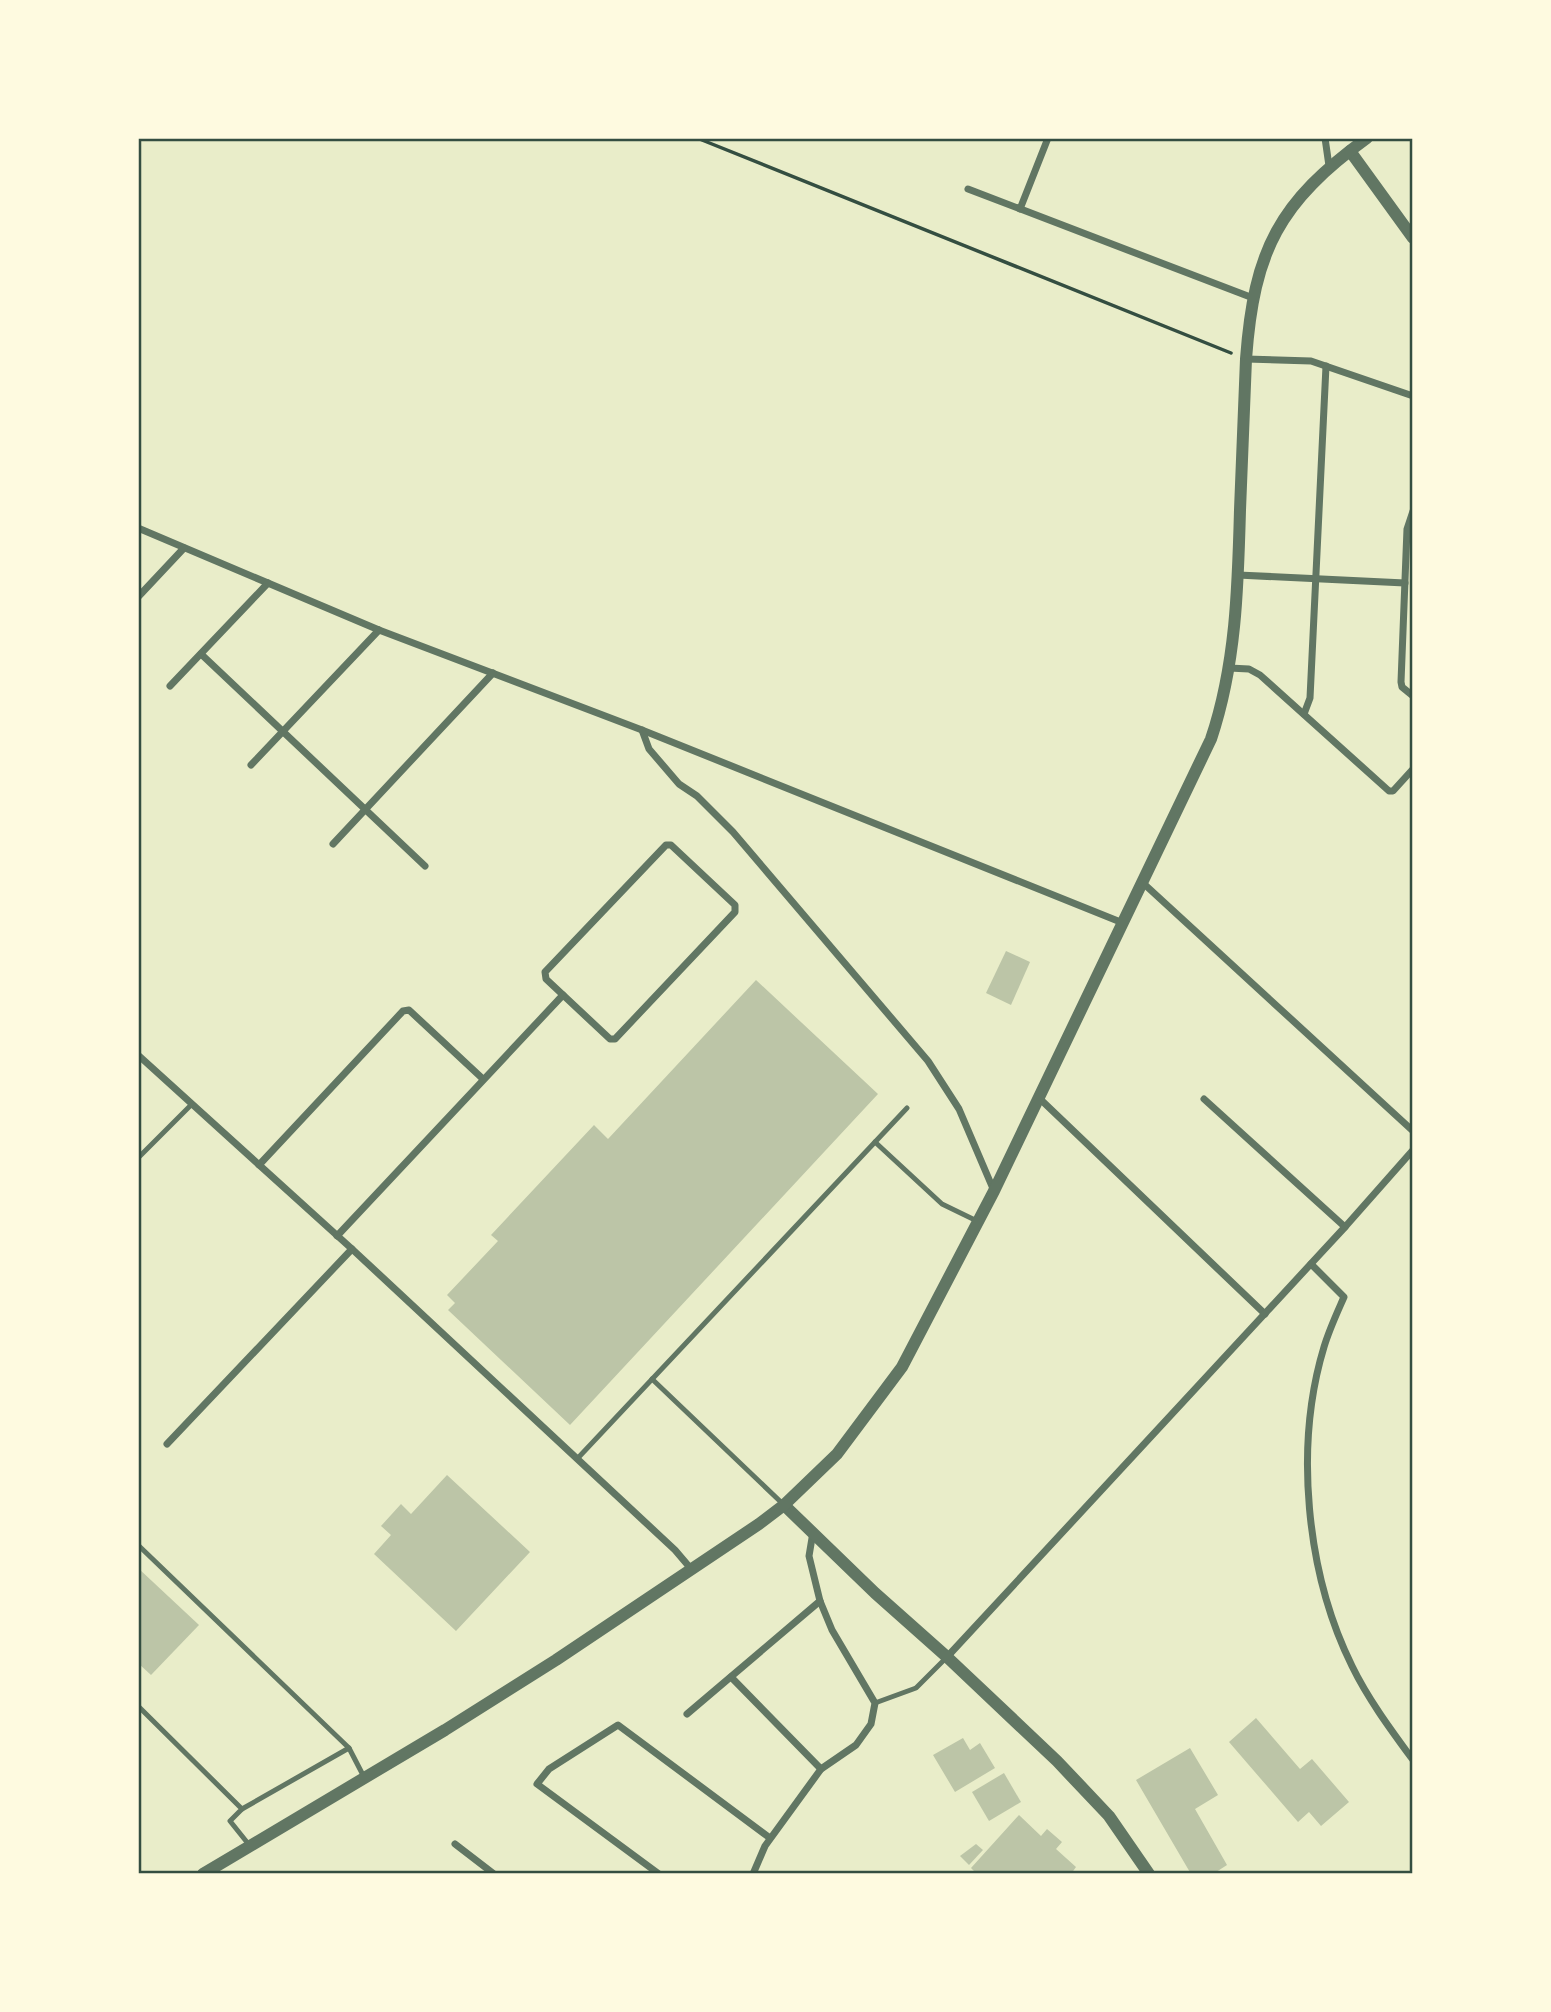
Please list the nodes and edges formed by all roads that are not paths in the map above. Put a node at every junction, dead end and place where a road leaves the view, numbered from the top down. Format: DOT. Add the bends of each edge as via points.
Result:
graph roads {
  1 [pos="1048,138"];
  2 [pos="1325,138"];
  3 [pos="1367,138"];
  4 [pos="1350,151"];
  5 [pos="1329,166"];
  6 [pos="968,189"];
  7 [pos="1020,209"];
  8 [pos="1413,238"];
  9 [pos="1253,298"];
  10 [pos="1246,359"];
  11 [pos="1326,366"];
  12 [pos="1413,396"];
  13 [pos="1413,511"];
  14 [pos="138,528"];
  15 [pos="184,548"];
  16 [pos="1238,575"];
  17 [pos="1315,578"];
  18 [pos="268,583"];
  19 [pos="1405,583"];
  20 [pos="138,597"];
  21 [pos="1404,628"];
  22 [pos="1413,628"];
  23 [pos="379,630"];
  24 [pos="201,654"];
  25 [pos="1229,668"];
  26 [pos="493,673"];
  27 [pos="170,686"];
  28 [pos="1413,696"];
  29 [pos="1304,714"];
  30 [pos="642,730"];
  31 [pos="281,733"];
  32 [pos="251,765"];
  33 [pos="1413,769"];
  34 [pos="365,810"];
  35 [pos="333,844"];
  36 [pos="425,866"];
  37 [pos="1143,883"];
  38 [pos="1123,923"];
  39 [pos="563,995"];
  40 [pos="138,1055"];
  41 [pos="483,1079"];
  42 [pos="1037,1097"];
  43 [pos="1204,1099"];
  44 [pos="191,1104"];
  45 [pos="907,1108"];
  46 [pos="1413,1131"];
  47 [pos="875,1142"];
  48 [pos="1413,1150"];
  49 [pos="138,1158"];
  50 [pos="259,1164"];
  51 [pos="994,1191"];
  52 [pos="978,1222"];
  53 [pos="1345,1227"];
  54 [pos="337,1236"];
  55 [pos="352,1249"];
  56 [pos="1311,1264"];
  57 [pos="1265,1314"];
  58 [pos="652,1379"];
  59 [pos="167,1444"];
  60 [pos="577,1458"];
  61 [pos="784,1505"];
  62 [pos="813,1532"];
  63 [pos="138,1545"];
  64 [pos="692,1570"];
  65 [pos="820,1601"];
  66 [pos="947,1657"];
  67 [pos="731,1677"];
  68 [pos="875,1703"];
  69 [pos="138,1706"];
  70 [pos="687,1714"];
  71 [pos="349,1748"];
  72 [pos="1413,1760"];
  73 [pos="821,1769"];
  74 [pos="364,1777"];
  75 [pos="242,1809"];
  76 [pos="771,1838"];
  77 [pos="455,1844"];
  78 [pos="250,1846"];
  79 [pos="203,1874"];
  80 [pos="495,1874"];
  81 [pos="659,1874"];
  82 [pos="753,1874"];
  83 [pos="1149,1874"];
  1 -- 7 [label="street"];
  2 -- 5 [label="street"];
  3 -- 4 [label="street"];
  4 -- 5 [label="street"];
  4 -- 8 [label="street"];
  5 -- 9 [label="street" via="1285,215 1265,257"];
  6 -- 7 [label="street"];
  7 -- 9 [label="street"];
  9 -- 10 [label="street"];
  10 -- 11 [label="street" via="1311,361"];
  10 -- 16 [label="street"];
  11 -- 12 [label="street"];
  11 -- 17 [label="street"];
  13 -- 19 [label="street" via="1407,529"];
  14 -- 15 [label="street"];
  15 -- 18 [label="street"];
  15 -- 20 [label="street"];
  16 -- 17 [label="street"];
  16 -- 25 [label="street"];
  17 -- 19 [label="street"];
  17 -- 29 [label="street" via="1310,698"];
  18 -- 23 [label="street"];
  18 -- 24 [label="street"];
  19 -- 21 [label="street"];
  21 -- 22 [label="street"];
  21 -- 28 [label="street" via="1401,682"];
  23 -- 26 [label="street"];
  23 -- 31 [label="street"];
  24 -- 27 [label="street"];
  24 -- 31 [label="street"];
  25 -- 29 [label="street" via="1260,675"];
  25 -- 37 [label="street" via="1211,739"];
  26 -- 30 [label="street"];
  26 -- 34 [label="street"];
  29 -- 33 [label="street" via="1389,791"];
  30 -- 38 [label="street"];
  30 -- 51 [label="street" via="649,749 679,784 733,832 928,1061 958,1109"];
  31 -- 32 [label="street"];
  31 -- 34 [label="street"];
  34 -- 35 [label="street"];
  34 -- 36 [label="street"];
  37 -- 38 [label="street"];
  37 -- 46 [label="street"];
  38 -- 42 [label="street"];
  39 -- 39 [label="street" via="546,979 545,972 666,845 735,905 735,912 615,1039"];
  39 -- 41 [label="street"];
  40 -- 44 [label="street"];
  41 -- 50 [label="street" via="409,1010 402,1011"];
  41 -- 54 [label="street"];
  42 -- 51 [label="street"];
  42 -- 57 [label="street"];
  43 -- 53 [label="street"];
  44 -- 49 [label="lane"];
  44 -- 50 [label="street"];
  45 -- 47 [label="lane"];
  47 -- 52 [label="lane" via="942,1204"];
  47 -- 58 [label="lane"];
  48 -- 53 [label="street"];
  50 -- 54 [label="street"];
  51 -- 52 [label="street"];
  52 -- 61 [label="street" via="902,1367 837,1454"];
  53 -- 56 [label="street"];
  54 -- 55 [label="street"];
  55 -- 59 [label="street"];
  55 -- 60 [label="street"];
  56 -- 57 [label="street"];
  56 -- 72 [label="street" via="1344,1297 1324,1346 1314,1395 1308,1495 1315,1552 1328,1607 1352,1666"];
  57 -- 66 [label="street"];
  58 -- 60 [label="lane"];
  58 -- 61 [label="lane"];
  60 -- 64 [label="street"];
  61 -- 62 [label="street"];
  61 -- 64 [label="street"];
  62 -- 65 [label="street" via="809,1556"];
  62 -- 66 [label="street"];
  63 -- 71 [label="lane"];
  64 -- 74 [label="street" via="523,1681"];
  65 -- 67 [label="street"];
  65 -- 68 [label="street"];
  66 -- 68 [label="lane" via="916,1688"];
  66 -- 83 [label="street" via="1110,1816"];
  67 -- 70 [label="street"];
  67 -- 73 [label="street"];
  68 -- 73 [label="street" via="871,1724 856,1745"];
  69 -- 75 [label="lane"];
  71 -- 74 [label="lane"];
  71 -- 75 [label="lane"];
  73 -- 76 [label="street"];
  74 -- 78 [label="street"];
  75 -- 78 [label="lane" via="230,1821"];
  76 -- 81 [label="street" via="618,1725 549,1769 537,1784"];
  76 -- 82 [label="street"];
  77 -- 80 [label="street"];
  78 -- 79 [label="street"];
}
